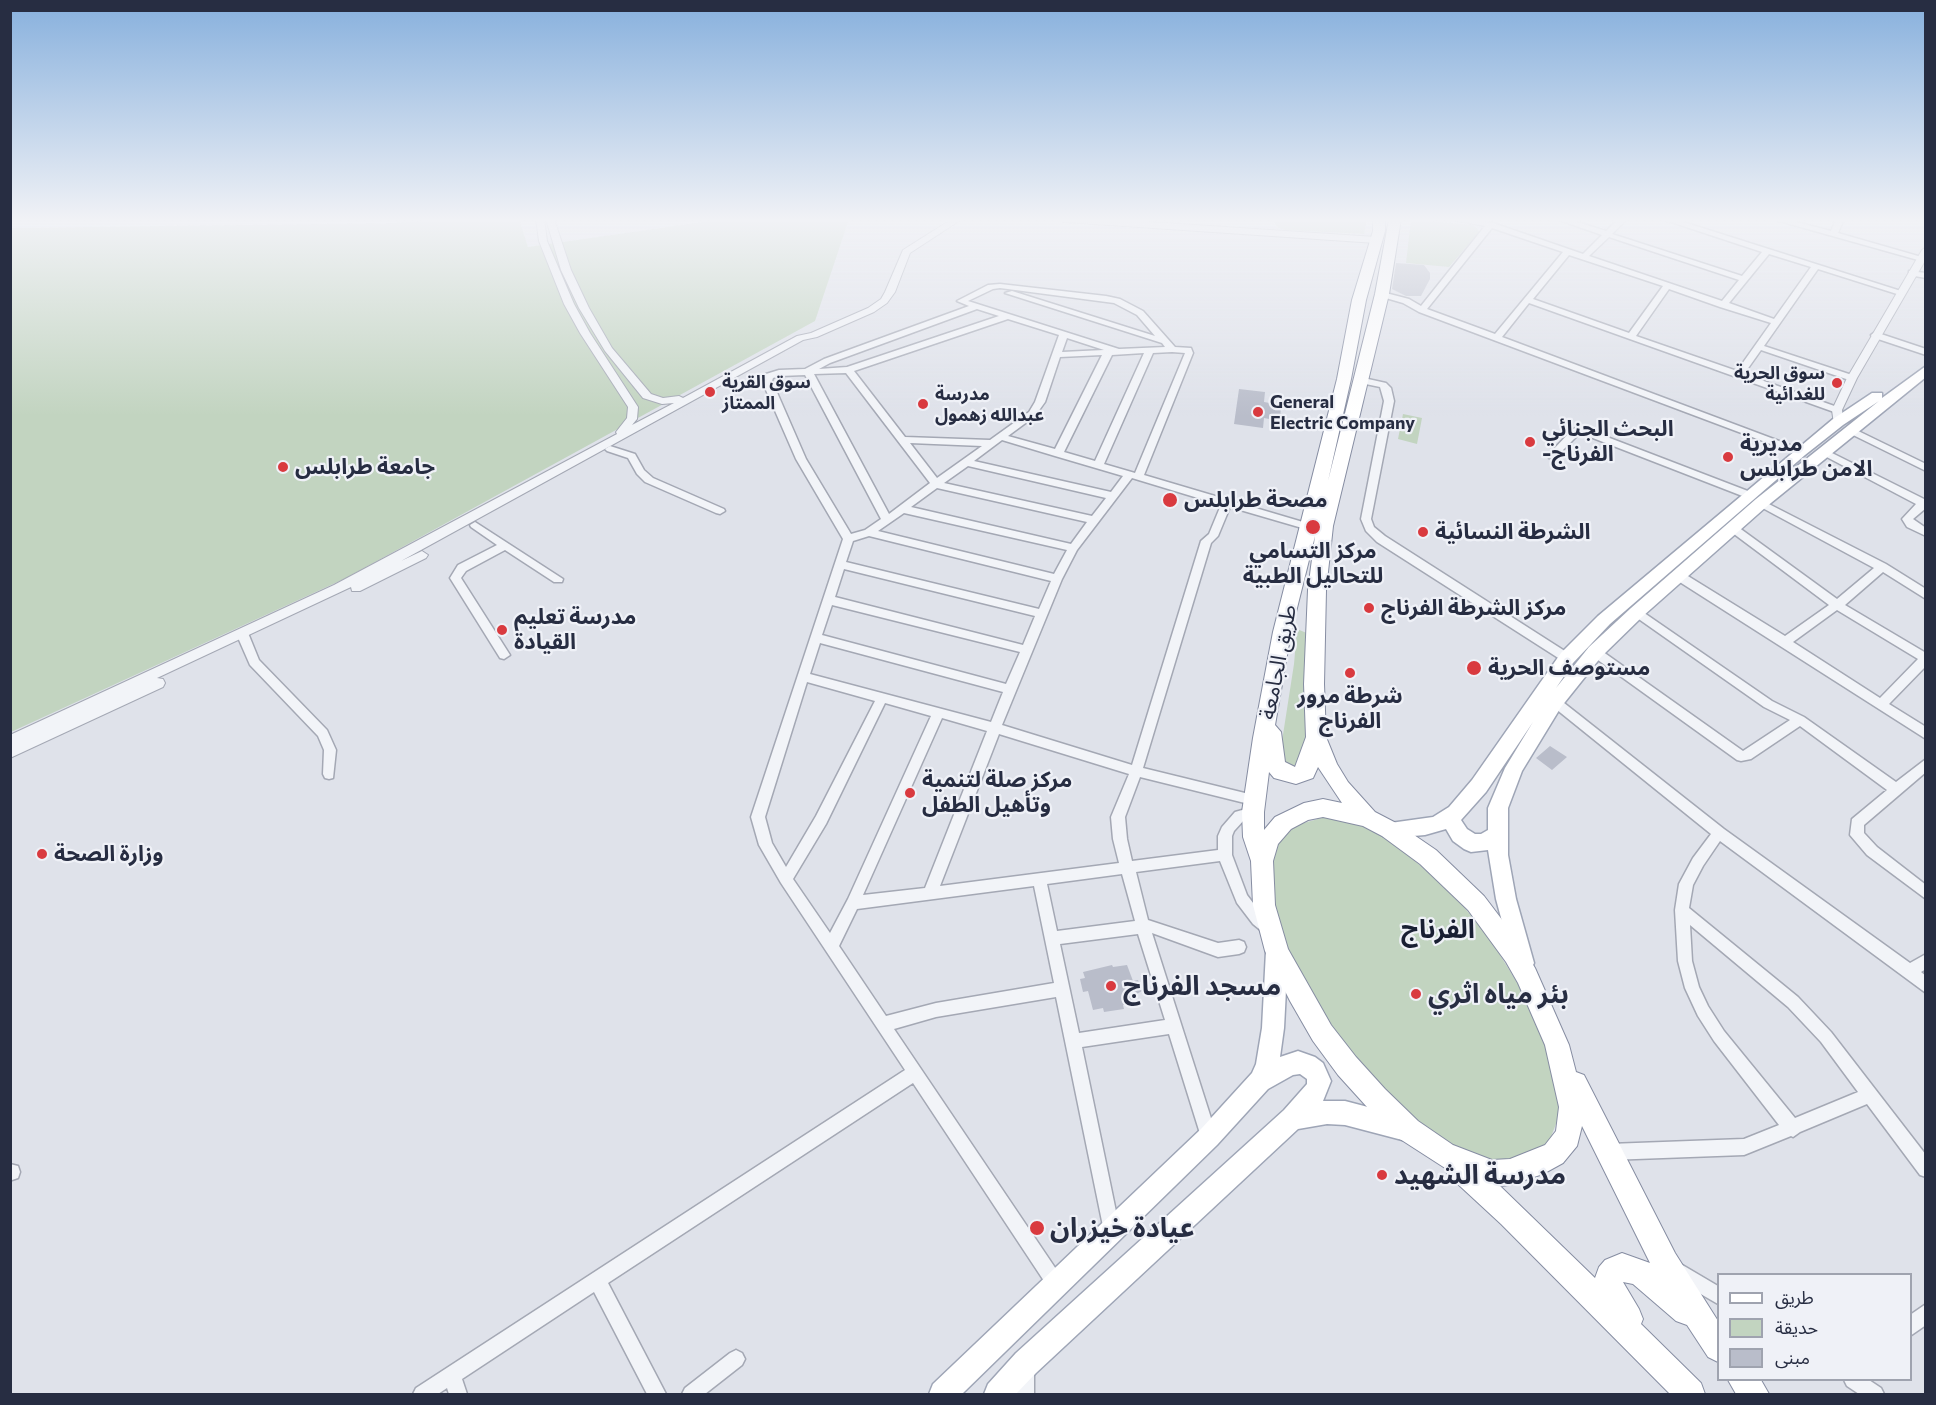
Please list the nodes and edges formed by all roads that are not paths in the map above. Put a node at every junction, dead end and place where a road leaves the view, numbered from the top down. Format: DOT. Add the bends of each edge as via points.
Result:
graph roads {
  1 [pos="561,285"];
  2 [pos="574,285"];
  3 [pos="894,285"];
  4 [pos="1363,285"];
  5 [pos="1384,285"];
  6 [pos="1442,285"];
  7 [pos="1541,285"];
  8 [pos="1663,285"];
  9 [pos="1740,285"];
  10 [pos="1803,285"];
  11 [pos="1875,285"];
  12 [pos="1905,285"];
  13 [pos="1667,286"];
  14 [pos="991,287"];
  15 [pos="1900,292"];
  16 [pos="1382,294"];
  17 [pos="1528,300"];
  18 [pos="1723,305"];
  19 [pos="975,307"];
  20 [pos="1422,310"];
  21 [pos="1005,317"];
  22 [pos="1776,322"];
  23 [pos="814,335"];
  24 [pos="1632,335"];
  25 [pos="1875,335"];
  26 [pos="1062,336"];
  27 [pos="1497,337"];
  28 [pos="1168,345"];
  29 [pos="1759,346"];
  30 [pos="1149,351"];
  31 [pos="1119,352"];
  32 [pos="1926,352"];
  33 [pos="1108,353"];
  34 [pos="1056,355"];
  35 [pos="1926,357"];
  36 [pos="623,369"];
  37 [pos="1926,369"];
  38 [pos="848,370"];
  39 [pos="808,371"];
  40 [pos="612,373"];
  41 [pos="1739,375"];
  42 [pos="1852,378"];
  43 [pos="1359,380"];
  44 [pos="634,382"];
  45 [pos="620,387"];
  46 [pos="701,392"];
  47 [pos="1842,421"];
  48 [pos="616,438"];
  49 [pos="903,440"];
  50 [pos="998,440"];
  51 [pos="610,449"];
  52 [pos="1800,452"];
  53 [pos="1824,452"];
  54 [pos="1058,454"];
  55 [pos="1552,456"];
  56 [pos="966,462"];
  57 [pos="1098,465"];
  58 [pos="1926,468"];
  59 [pos="1134,476"];
  60 [pos="937,485"];
  61 [pos="1113,496"];
  62 [pos="1755,499"];
  63 [pos="1226,504"];
  64 [pos="1924,504"];
  65 [pos="903,509"];
  66 [pos="720,511"];
  67 [pos="887,520"];
  68 [pos="1094,520"];
  69 [pos="475,525"];
  70 [pos="1309,527"];
  71 [pos="1734,529"];
  72 [pos="869,532"];
  73 [pos="1926,533"];
  74 [pos="848,539"];
  75 [pos="505,545"];
  76 [pos="1073,548"];
  77 [pos="840,564"];
  78 [pos="1882,567"];
  79 [pos="1679,576"];
  80 [pos="558,579"];
  81 [pos="1057,579"];
  82 [pos="1926,595"];
  83 [pos="829,600"];
  84 [pos="1837,605"];
  85 [pos="1637,612"];
  86 [pos="1042,614"];
  87 [pos="244,637"];
  88 [pos="816,638"];
  89 [pos="1785,642"];
  90 [pos="1028,650"];
  91 [pos="1595,652"];
  92 [pos="504,655"];
  93 [pos="1567,658"];
  94 [pos="1925,659"];
  95 [pos="804,677"];
  96 [pos="1010,689"];
  97 [pos="882,698"];
  98 [pos="1555,702"];
  99 [pos="1881,705"];
  100 [pos="938,713"];
  101 [pos="1268,714"];
  102 [pos="1800,720"];
  103 [pos="995,728"];
  104 [pos="1926,734"];
  105 [pos="1316,737"];
  106 [pos="10,741"];
  107 [pos="10,753"];
  108 [pos="1926,764"];
  109 [pos="1136,771"];
  110 [pos="329,774"];
  111 [pos="1896,789"];
  112 [pos="1253,806"];
  113 [pos="1367,818"];
  114 [pos="1450,819"];
  115 [pos="1390,830"];
  116 [pos="1719,833"];
  117 [pos="1496,835"];
  118 [pos="1225,855"];
  119 [pos="1262,861"];
  120 [pos="1126,868"];
  121 [pos="1039,878"];
  122 [pos="786,879"];
  123 [pos="930,893"];
  124 [pos="1926,893"];
  125 [pos="853,903"];
  126 [pos="1682,910"];
  127 [pos="1143,927"];
  128 [pos="1052,938"];
  129 [pos="1274,941"];
  130 [pos="831,946"];
  131 [pos="1239,947"];
  132 [pos="1926,961"];
  133 [pos="1909,971"];
  134 [pos="1527,976"];
  135 [pos="1926,986"];
  136 [pos="1062,989"];
  137 [pos="885,1024"];
  138 [pos="1174,1026"];
  139 [pos="1073,1041"];
  140 [pos="1557,1045"];
  141 [pos="916,1072"];
  142 [pos="1260,1081"];
  143 [pos="1869,1096"];
  144 [pos="1292,1118"];
  145 [pos="1792,1129"];
  146 [pos="1409,1130"];
  147 [pos="1209,1137"];
  148 [pos="1608,1152"];
  149 [pos="1443,1154"];
  150 [pos="1926,1168"];
  151 [pos="1112,1232"];
  152 [pos="1665,1263"];
  153 [pos="597,1279"];
  154 [pos="1056,1284"];
  155 [pos="1717,1294"];
  156 [pos="1926,1313"];
  157 [pos="1912,1326"];
  158 [pos="1714,1340"];
  159 [pos="735,1359"];
  160 [pos="1026,1363"];
  161 [pos="451,1375"];
  162 [pos="1744,1381"];
  163 [pos="1682,1386"];
  164 [pos="422,1395"];
  165 [pos="458,1395"];
  166 [pos="657,1395"];
  167 [pos="691,1395"];
  168 [pos="944,1395"];
  169 [pos="998,1395"];
  170 [pos="1025,1395"];
  171 [pos="1754,1395"];
  1 -- 40 [label="street" via="579,323"];
  2 -- 36 [label="street"];
  3 -- 23 [label="street" via="884,301 871,310"];
  4 -- 70 [label="highway, طريق الجامعة"];
  5 -- 16 [label="highway, طريق الجامعة"];
  6 -- 20 [label="street"];
  7 -- 17 [label="street"];
  8 -- 13 [label="street"];
  9 -- 18 [label="street"];
  10 -- 22 [label="street"];
  11 -- 15 [label="street"];
  12 -- 15 [label="street"];
  13 -- 18 [label="street"];
  13 -- 24 [label="street"];
  14 -- 19 [label="street" via="962,299 962,303"];
  14 -- 28 [label="street"];
  14 -- 28 [label="street" via="1117,301 1140,313"];
  15 -- 25 [label="street"];
  16 -- 20 [label="street"];
  16 -- 43 [label="highway, طريق الجامعة"];
  17 -- 24 [label="street"];
  17 -- 27 [label="street"];
  18 -- 22 [label="street"];
  19 -- 21 [label="street"];
  19 -- 39 [label="street"];
  20 -- 27 [label="street"];
  21 -- 26 [label="street"];
  21 -- 38 [label="street"];
  22 -- 29 [label="street"];
  23 -- 46 [label="street" via="800,338"];
  23 -- 51 [label="street"];
  24 -- 41 [label="street"];
  25 -- 32 [label="street"];
  25 -- 42 [label="street"];
  26 -- 31 [label="street"];
  26 -- 34 [label="street"];
  27 -- 52 [label="street"];
  28 -- 30 [label="street"];
  28 -- 59 [label="street" via="1189,353"];
  29 -- 41 [label="street"];
  29 -- 42 [label="street"];
  30 -- 31 [label="street"];
  30 -- 57 [label="street"];
  31 -- 33 [label="street"];
  33 -- 34 [label="street"];
  33 -- 54 [label="street"];
  34 -- 50 [label="street" via="1037,408"];
  35 -- 47 [label="main road"];
  36 -- 40 [label="street"];
  36 -- 44 [label="street"];
  37 -- 47 [label="main road"];
  38 -- 39 [label="street"];
  38 -- 49 [label="street"];
  39 -- 67 [label="street"];
  39 -- 74 [label="street" via="772,374 767,381 801,459"];
  40 -- 45 [label="street"];
  41 -- 47 [label="street"];
  42 -- 47 [label="street"];
  43 -- 93 [label="street" via="1386,387 1389,401 1366,519 1370,529"];
  43 -- 105 [label="highway, طريق الجامعة" via="1325,526 1317,590"];
  44 -- 45 [label="street"];
  44 -- 46 [label="street" via="647,396 662,401"];
  45 -- 48 [label="street" via="633,412 628,426"];
  46 -- 48 [label="street"];
  47 -- 52 [label="main road"];
  47 -- 53 [label="main road"];
  47 -- 58 [label="street"];
  48 -- 87 [label="street" via="440,536"];
  49 -- 50 [label="street"];
  49 -- 60 [label="street"];
  50 -- 54 [label="street"];
  50 -- 56 [label="street"];
  51 -- 66 [label="street" via="632,456 649,480"];
  51 -- 69 [label="street"];
  52 -- 62 [label="main road"];
  53 -- 62 [label="main road"];
  53 -- 64 [label="street"];
  54 -- 57 [label="street"];
  55 -- 62 [label="street" via="1581,430"];
  56 -- 60 [label="street"];
  56 -- 61 [label="street"];
  57 -- 59 [label="street"];
  59 -- 61 [label="street"];
  59 -- 63 [label="street"];
  60 -- 65 [label="street"];
  60 -- 68 [label="street"];
  61 -- 68 [label="street"];
  62 -- 71 [label="main road"];
  62 -- 78 [label="street"];
  62 -- 93 [label="main road" via="1604,620"];
  63 -- 70 [label="street"];
  63 -- 109 [label="street" via="1213,536 1206,541"];
  64 -- 73 [label="street" via="1907,519"];
  65 -- 67 [label="street"];
  65 -- 76 [label="street"];
  67 -- 72 [label="street"];
  68 -- 76 [label="street"];
  69 -- 75 [label="street"];
  69 -- 87 [label="street" via="383,575"];
  70 -- 101 [label="highway, طريق الجامعة" via="1282,632"];
  71 -- 79 [label="main road"];
  71 -- 84 [label="street"];
  72 -- 74 [label="street"];
  72 -- 81 [label="street"];
  74 -- 77 [label="street"];
  75 -- 80 [label="street"];
  75 -- 92 [label="street" via="462,568 455,578"];
  76 -- 81 [label="street"];
  77 -- 83 [label="street"];
  77 -- 86 [label="street"];
  78 -- 82 [label="street"];
  78 -- 84 [label="street"];
  79 -- 85 [label="main road"];
  79 -- 89 [label="street"];
  81 -- 86 [label="street"];
  83 -- 88 [label="street"];
  83 -- 90 [label="street"];
  84 -- 89 [label="street"];
  84 -- 94 [label="street"];
  85 -- 91 [label="main road"];
  85 -- 102 [label="street" via="1768,704"];
  86 -- 90 [label="street"];
  87 -- 106 [label="street"];
  87 -- 107 [label="street"];
  87 -- 110 [label="street" via="254,662 323,733 330,750"];
  88 -- 95 [label="street"];
  88 -- 96 [label="street"];
  89 -- 99 [label="street"];
  90 -- 96 [label="street"];
  91 -- 98 [label="main road"];
  91 -- 102 [label="street" via="1741,756 1747,756"];
  93 -- 114 [label="main road" via="1479,786"];
  94 -- 99 [label="street"];
  95 -- 97 [label="street"];
  95 -- 122 [label="street" via="758,818 766,844"];
  96 -- 103 [label="street"];
  97 -- 100 [label="street"];
  97 -- 122 [label="street" via="821,820"];
  98 -- 116 [label="street"];
  98 -- 117 [label="main road" via="1505,787 1498,808"];
  99 -- 104 [label="street"];
  100 -- 103 [label="street"];
  100 -- 125 [label="street"];
  101 -- 105 [label="highway" via="1275,765 1281,772 1296,776 1306,772"];
  101 -- 112 [label="highway, طريق الجامعة"];
  102 -- 111 [label="street"];
  103 -- 109 [label="street"];
  103 -- 123 [label="street"];
  105 -- 113 [label="highway, طريق الجامعة" via="1341,788"];
  108 -- 111 [label="street"];
  109 -- 112 [label="street"];
  109 -- 120 [label="street" via="1118,817"];
  111 -- 124 [label="street" via="1857,823 1857,835"];
  112 -- 118 [label="street" via="1229,827"];
  112 -- 119 [label="highway, طريق الجامعة" via="1254,837"];
  113 -- 115 [label="highway"];
  113 -- 119 [label="highway" via="1323,808 1304,812 1274,831"];
  114 -- 115 [label="main road" via="1425,827"];
  114 -- 117 [label="main road" via="1460,835 1471,843 1484,843"];
  115 -- 134 [label="highway" via="1428,857 1476,903"];
  116 -- 126 [label="street" via="1686,884"];
  116 -- 133 [label="street"];
  117 -- 134 [label="main road" via="1506,899"];
  118 -- 120 [label="street"];
  118 -- 129 [label="street" via="1242,899"];
  119 -- 129 [label="highway" via="1264,905"];
  120 -- 121 [label="street"];
  120 -- 127 [label="street"];
  121 -- 123 [label="street"];
  121 -- 128 [label="street"];
  122 -- 130 [label="street"];
  123 -- 125 [label="street"];
  125 -- 130 [label="street"];
  126 -- 143 [label="street" via="1793,1002 1826,1036"];
  126 -- 145 [label="street" via="1685,962 1702,1011"];
  127 -- 128 [label="street"];
  127 -- 131 [label="street" via="1158,928 1218,950"];
  127 -- 138 [label="street"];
  128 -- 136 [label="street"];
  129 -- 142 [label="main road" via="1273,1028"];
  129 -- 146 [label="highway" via="1298,993 1328,1041"];
  130 -- 137 [label="street"];
  132 -- 133 [label="street"];
  133 -- 135 [label="street"];
  134 -- 140 [label="highway"];
  136 -- 137 [label="street" via="936,1010"];
  136 -- 139 [label="street"];
  137 -- 141 [label="street"];
  138 -- 139 [label="street"];
  138 -- 147 [label="street"];
  139 -- 151 [label="street"];
  140 -- 148 [label="highway"];
  140 -- 149 [label="highway" via="1572,1107 1568,1137 1554,1154 1528,1168 1492,1173"];
  141 -- 153 [label="street"];
  141 -- 154 [label="street"];
  142 -- 144 [label="main road" via="1298,1062 1315,1071 1317,1090"];
  142 -- 147 [label="main road"];
  143 -- 145 [label="street"];
  143 -- 150 [label="street"];
  144 -- 146 [label="main road" via="1346,1113"];
  144 -- 160 [label="main road"];
  145 -- 148 [label="street" via="1744,1148"];
  146 -- 149 [label="highway"];
  147 -- 151 [label="main road"];
  148 -- 152 [label="highway"];
  149 -- 163 [label="highway" via="1511,1214"];
  151 -- 154 [label="main road"];
  152 -- 155 [label="street"];
  152 -- 158 [label="highway"];
  153 -- 161 [label="street"];
  153 -- 166 [label="street"];
  154 -- 168 [label="main road"];
  156 -- 157 [label="street"];
  158 -- 163 [label="highway" via="1643,1274 1622,1268 1609,1277 1609,1287 1618,1304"];
  159 -- 167 [label="street"];
  160 -- 169 [label="main road"];
  160 -- 170 [label="street"];
  161 -- 164 [label="street"];
  161 -- 165 [label="street"];
  162 -- 171 [label="highway"];
}
